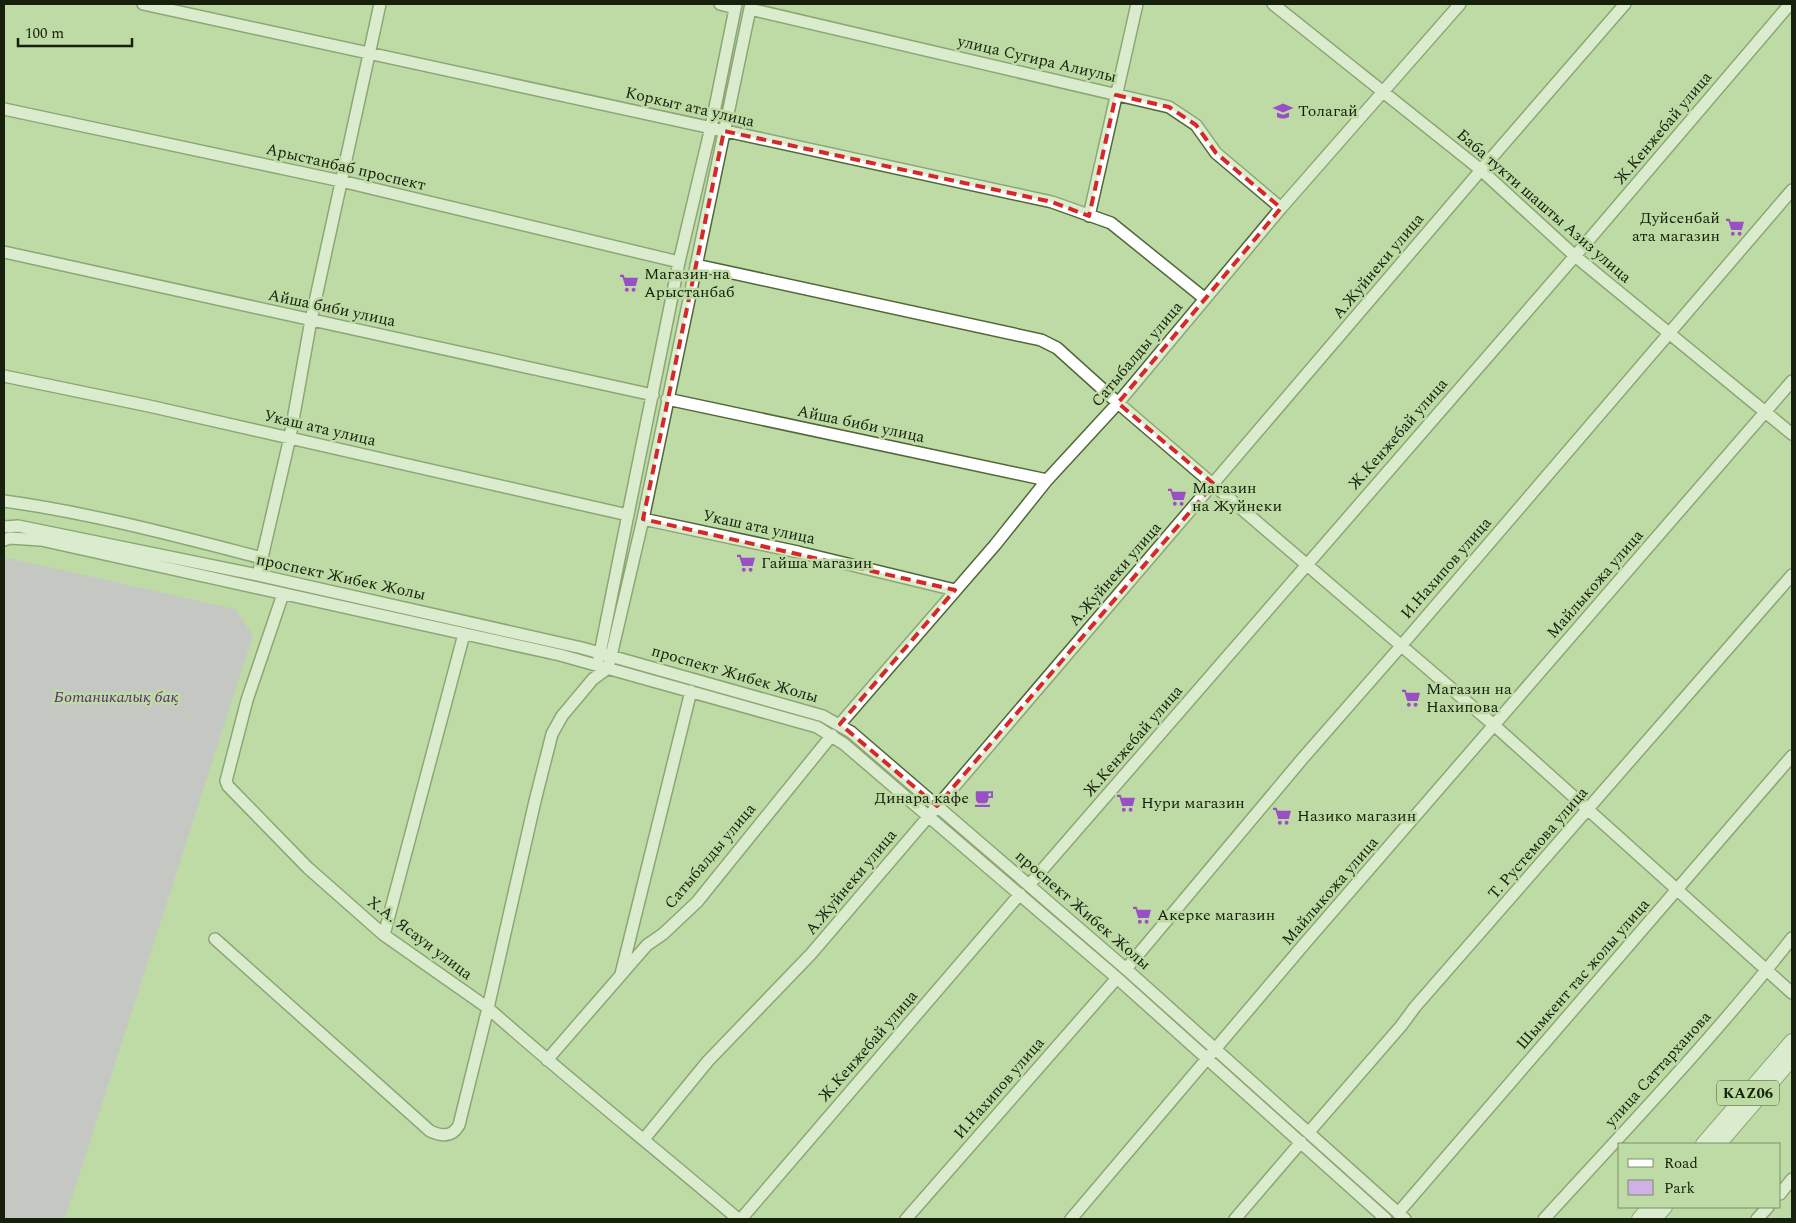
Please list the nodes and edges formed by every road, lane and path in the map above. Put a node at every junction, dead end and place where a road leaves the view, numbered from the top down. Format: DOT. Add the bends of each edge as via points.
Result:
graph roads {
  1 [pos="143,4"];
  2 [pos="380,4"];
  3 [pos="720,4"];
  4 [pos="1136,4"];
  5 [pos="1273,4"];
  6 [pos="1460,4"];
  7 [pos="1625,4"];
  8 [pos="1790,4"];
  9 [pos="736,6"];
  10 [pos="750,6"];
  11 [pos="369,53"];
  12 [pos="1382,93"];
  13 [pos="1116,95"];
  14 [pos="4,109"];
  15 [pos="710,128"];
  16 [pos="724,131"];
  17 [pos="1481,170"];
  18 [pos="341,181"];
  19 [pos="1792,190"];
  20 [pos="1281,208"];
  21 [pos="1089,216"];
  22 [pos="4,252"];
  23 [pos="1575,256"];
  24 [pos="679,262"];
  25 [pos="696,265"];
  26 [pos="1204,298"];
  27 [pos="311,320"];
  28 [pos="1669,333"];
  29 [pos="4,376"];
  30 [pos="1792,381"];
  31 [pos="653,396"];
  32 [pos="667,399"];
  33 [pos="1118,403"];
  34 [pos="1765,412"];
  35 [pos="1792,434"];
  36 [pos="290,437"];
  37 [pos="1047,480"];
  38 [pos="1214,484"];
  39 [pos="4,500"];
  40 [pos="628,515"];
  41 [pos="643,519"];
  42 [pos="4,527"];
  43 [pos="4,540"];
  44 [pos="262,558"];
  45 [pos="1307,563"];
  46 [pos="258,575"];
  47 [pos="1792,576"];
  48 [pos="955,590"];
  49 [pos="283,594"];
  50 [pos="464,634"];
  51 [pos="1401,646"];
  52 [pos="606,654"];
  53 [pos="602,667"];
  54 [pos="691,691"];
  55 [pos="840,724"];
  56 [pos="1495,726"];
  57 [pos="832,735"];
  58 [pos="1792,756"];
  59 [pos="937,806"];
  60 [pos="1588,810"];
  61 [pos="929,816"];
  62 [pos="1029,885"];
  63 [pos="1676,889"];
  64 [pos="1020,894"];
  65 [pos="384,935"];
  66 [pos="1792,938"];
  67 [pos="215,939"];
  68 [pos="1126,969"];
  69 [pos="1766,971"];
  70 [pos="620,976"];
  71 [pos="1117,978"];
  72 [pos="1792,993"];
  73 [pos="488,1008"];
  74 [pos="1792,1041"];
  75 [pos="1211,1054"];
  76 [pos="1792,1059"];
  77 [pos="547,1060"];
  78 [pos="1309,1132"];
  79 [pos="644,1139"];
  80 [pos="1301,1142"];
  81 [pos="1705,1143"];
  82 [pos="1720,1143"];
  83 [pos="1792,1182"];
  84 [pos="1781,1193"];
  85 [pos="1648,1208"];
  86 [pos="1664,1208"];
  87 [pos="1767,1208"];
  88 [pos="1402,1216"];
  89 [pos="740,1219"];
  90 [pos="906,1219"];
  91 [pos="1071,1219"];
  92 [pos="1235,1219"];
  93 [pos="1386,1219"];
  94 [pos="1544,1219"];
  95 [pos="1639,1219"];
  96 [pos="1654,1219"];
  97 [pos="1757,1219"];
  1 -- 11 [label="street, Коркыт ата улица"];
  2 -- 11 [label="street"];
  3 -- 9 [label="street"];
  4 -- 13 [label="street"];
  5 -- 12 [label="street, Баба тукти шашты Азиз улица"];
  6 -- 12 [label="street, Сатыбалды улица"];
  7 -- 17 [label="street, А.Жуйнеки улица"];
  8 -- 23 [label="street, Ж.Кенжебай улица"];
  9 -- 15 [label="street"];
  10 -- 13 [label="street, улица Сугира Алиулы"];
  10 -- 16 [label="street"];
  11 -- 15 [label="street, Коркыт ата улица"];
  11 -- 18 [label="street"];
  12 -- 17 [label="street, Баба тукти шашты Азиз улица"];
  12 -- 20 [label="street, Сатыбалды улица"];
  13 -- 20 [label="street, улица Сугира Алиулы" via="1169,107 1196,125 1216,153"];
  13 -- 21 [label="street"];
  14 -- 18 [label="street, Арыстанбаб проспект"];
  15 -- 16 [label="street, Коркыт ата улица"];
  15 -- 24 [label="street"];
  16 -- 21 [label="street, Коркыт ата улица" via="1052,202"];
  16 -- 25 [label="street"];
  17 -- 23 [label="street, Баба тукти шашты Азиз улица"];
  17 -- 38 [label="street, А.Жуйнеки улица"];
  18 -- 24 [label="street, Арыстанбаб проспект"];
  18 -- 27 [label="street"];
  19 -- 28 [label="street, И.Нахипов улица"];
  20 -- 26 [label="street, Сатыбалды улица"];
  21 -- 26 [label="street, Коркыт ата улица" via="1111,223"];
  22 -- 27 [label="street, Айша биби улица"];
  23 -- 28 [label="street, Баба тукти шашты Азиз улица"];
  23 -- 45 [label="street, Ж.Кенжебай улица"];
  24 -- 31 [label="street"];
  25 -- 32 [label="street"];
  25 -- 33 [label="street" via="1041,340 1056,348"];
  26 -- 33 [label="street, Сатыбалды улица"];
  27 -- 31 [label="street, Айша биби улица"];
  27 -- 36 [label="street"];
  28 -- 34 [label="street, Баба тукти шашты Азиз улица"];
  28 -- 51 [label="street, И.Нахипов улица"];
  29 -- 36 [label="street, Укаш ата улица"];
  30 -- 34 [label="street, Майлыкожа улица"];
  31 -- 40 [label="street"];
  32 -- 37 [label="street, Айша биби улица"];
  32 -- 41 [label="street"];
  33 -- 37 [label="street, Сатыбалды улица"];
  33 -- 38 [label="street"];
  34 -- 35 [label="street, Баба тукти шашты Азиз улица"];
  34 -- 56 [label="street, Майлыкожа улица"];
  36 -- 40 [label="street, Укаш ата улица"];
  36 -- 44 [label="street"];
  37 -- 48 [label="street, Сатыбалды улица"];
  38 -- 45 [label="street"];
  38 -- 59 [label="street, А.Жуйнеки улица"];
  39 -- 44 [label="street" via="61,509"];
  40 -- 52 [label="street"];
  41 -- 48 [label="street, Укаш ата улица"];
  41 -- 52 [label="street"];
  42 -- 46 [label="street, проспект Жибек Жолы" via="18,526"];
  43 -- 49 [label="street, проспект Жибек Жолы" via="41,540"];
  44 -- 46 [label="street"];
  45 -- 51 [label="street"];
  45 -- 62 [label="street, Ж.Кенжебай улица"];
  46 -- 52 [label="street, проспект Жибек Жолы"];
  47 -- 60 [label="street, Т. Рустемова улица"];
  48 -- 55 [label="street, Сатыбалды улица"];
  49 -- 50 [label="street, проспект Жибек Жолы"];
  49 -- 65 [label="street, Х.А. Ясауи улица" via="247,700 226,781 308,868"];
  50 -- 53 [label="street, проспект Жибек Жолы"];
  50 -- 65 [label="street"];
  51 -- 56 [label="street"];
  51 -- 68 [label="street, И.Нахипов улица"];
  52 -- 53 [label="street, Х.А. Ясауи улица"];
  52 -- 55 [label="street, проспект Жибек Жолы" via="801,708"];
  53 -- 54 [label="street, проспект Жибек Жолы"];
  53 -- 73 [label="street, Х.А. Ясауи улица" via="562,716 552,734"];
  54 -- 57 [label="street, проспект Жибек Жолы" via="816,727"];
  54 -- 70 [label="street"];
  55 -- 59 [label="street, проспект Жибек Жолы"];
  56 -- 60 [label="street"];
  56 -- 75 [label="street, Майлыкожа улица"];
  57 -- 61 [label="street, проспект Жибек Жолы"];
  57 -- 70 [label="street, Сатыбалды улица" via="697,902 647,945"];
  58 -- 63 [label="street, Шымкент тас жолы улица"];
  59 -- 61 [label="street, А.Жуйнеки улица"];
  59 -- 62 [label="street, проспект Жибек Жолы"];
  60 -- 63 [label="street"];
  60 -- 78 [label="street, Т. Рустемова улица"];
  61 -- 64 [label="street, проспект Жибек Жолы"];
  61 -- 79 [label="street, А.Жуйнеки улица" via="811,954 708,1061"];
  62 -- 68 [label="street, проспект Жибек Жолы"];
  63 -- 69 [label="street"];
  63 -- 88 [label="street, Шымкент тас жолы улица"];
  64 -- 71 [label="street, проспект Жибек Жолы"];
  64 -- 89 [label="street, Ж.Кенжебай улица"];
  65 -- 73 [label="street, Х.А. Ясауи улица"];
  66 -- 69 [label="street, улица Саттарханова"];
  67 -- 73 [label="street" via="437,1134 449,1135 458,1125"];
  68 -- 75 [label="street, проспект Жибек Жолы"];
  69 -- 72 [label="street"];
  69 -- 94 [label="street, улица Саттарханова"];
  70 -- 77 [label="street, Сатыбалды улица"];
  71 -- 75 [label="street, проспект Жибек Жолы"];
  71 -- 90 [label="street, И.Нахипов улица"];
  73 -- 77 [label="street"];
  74 -- 81 [label="main road, KАZ06"];
  75 -- 78 [label="street, проспект Жибек Жолы"];
  75 -- 80 [label="street, проспект Жибек Жолы"];
  75 -- 91 [label="street, Майлыкожа улица"];
  76 -- 82 [label="main road, KАZ06"];
  77 -- 79 [label="street"];
  78 -- 88 [label="street, проспект Жибек Жолы"];
  79 -- 89 [label="street"];
  80 -- 92 [label="street"];
  80 -- 93 [label="street, проспект Жибек Жолы"];
  83 -- 84 [label="street"];
  85 -- 95 [label="main road"];
  86 -- 96 [label="main road"];
  87 -- 97 [label="street"];
}
